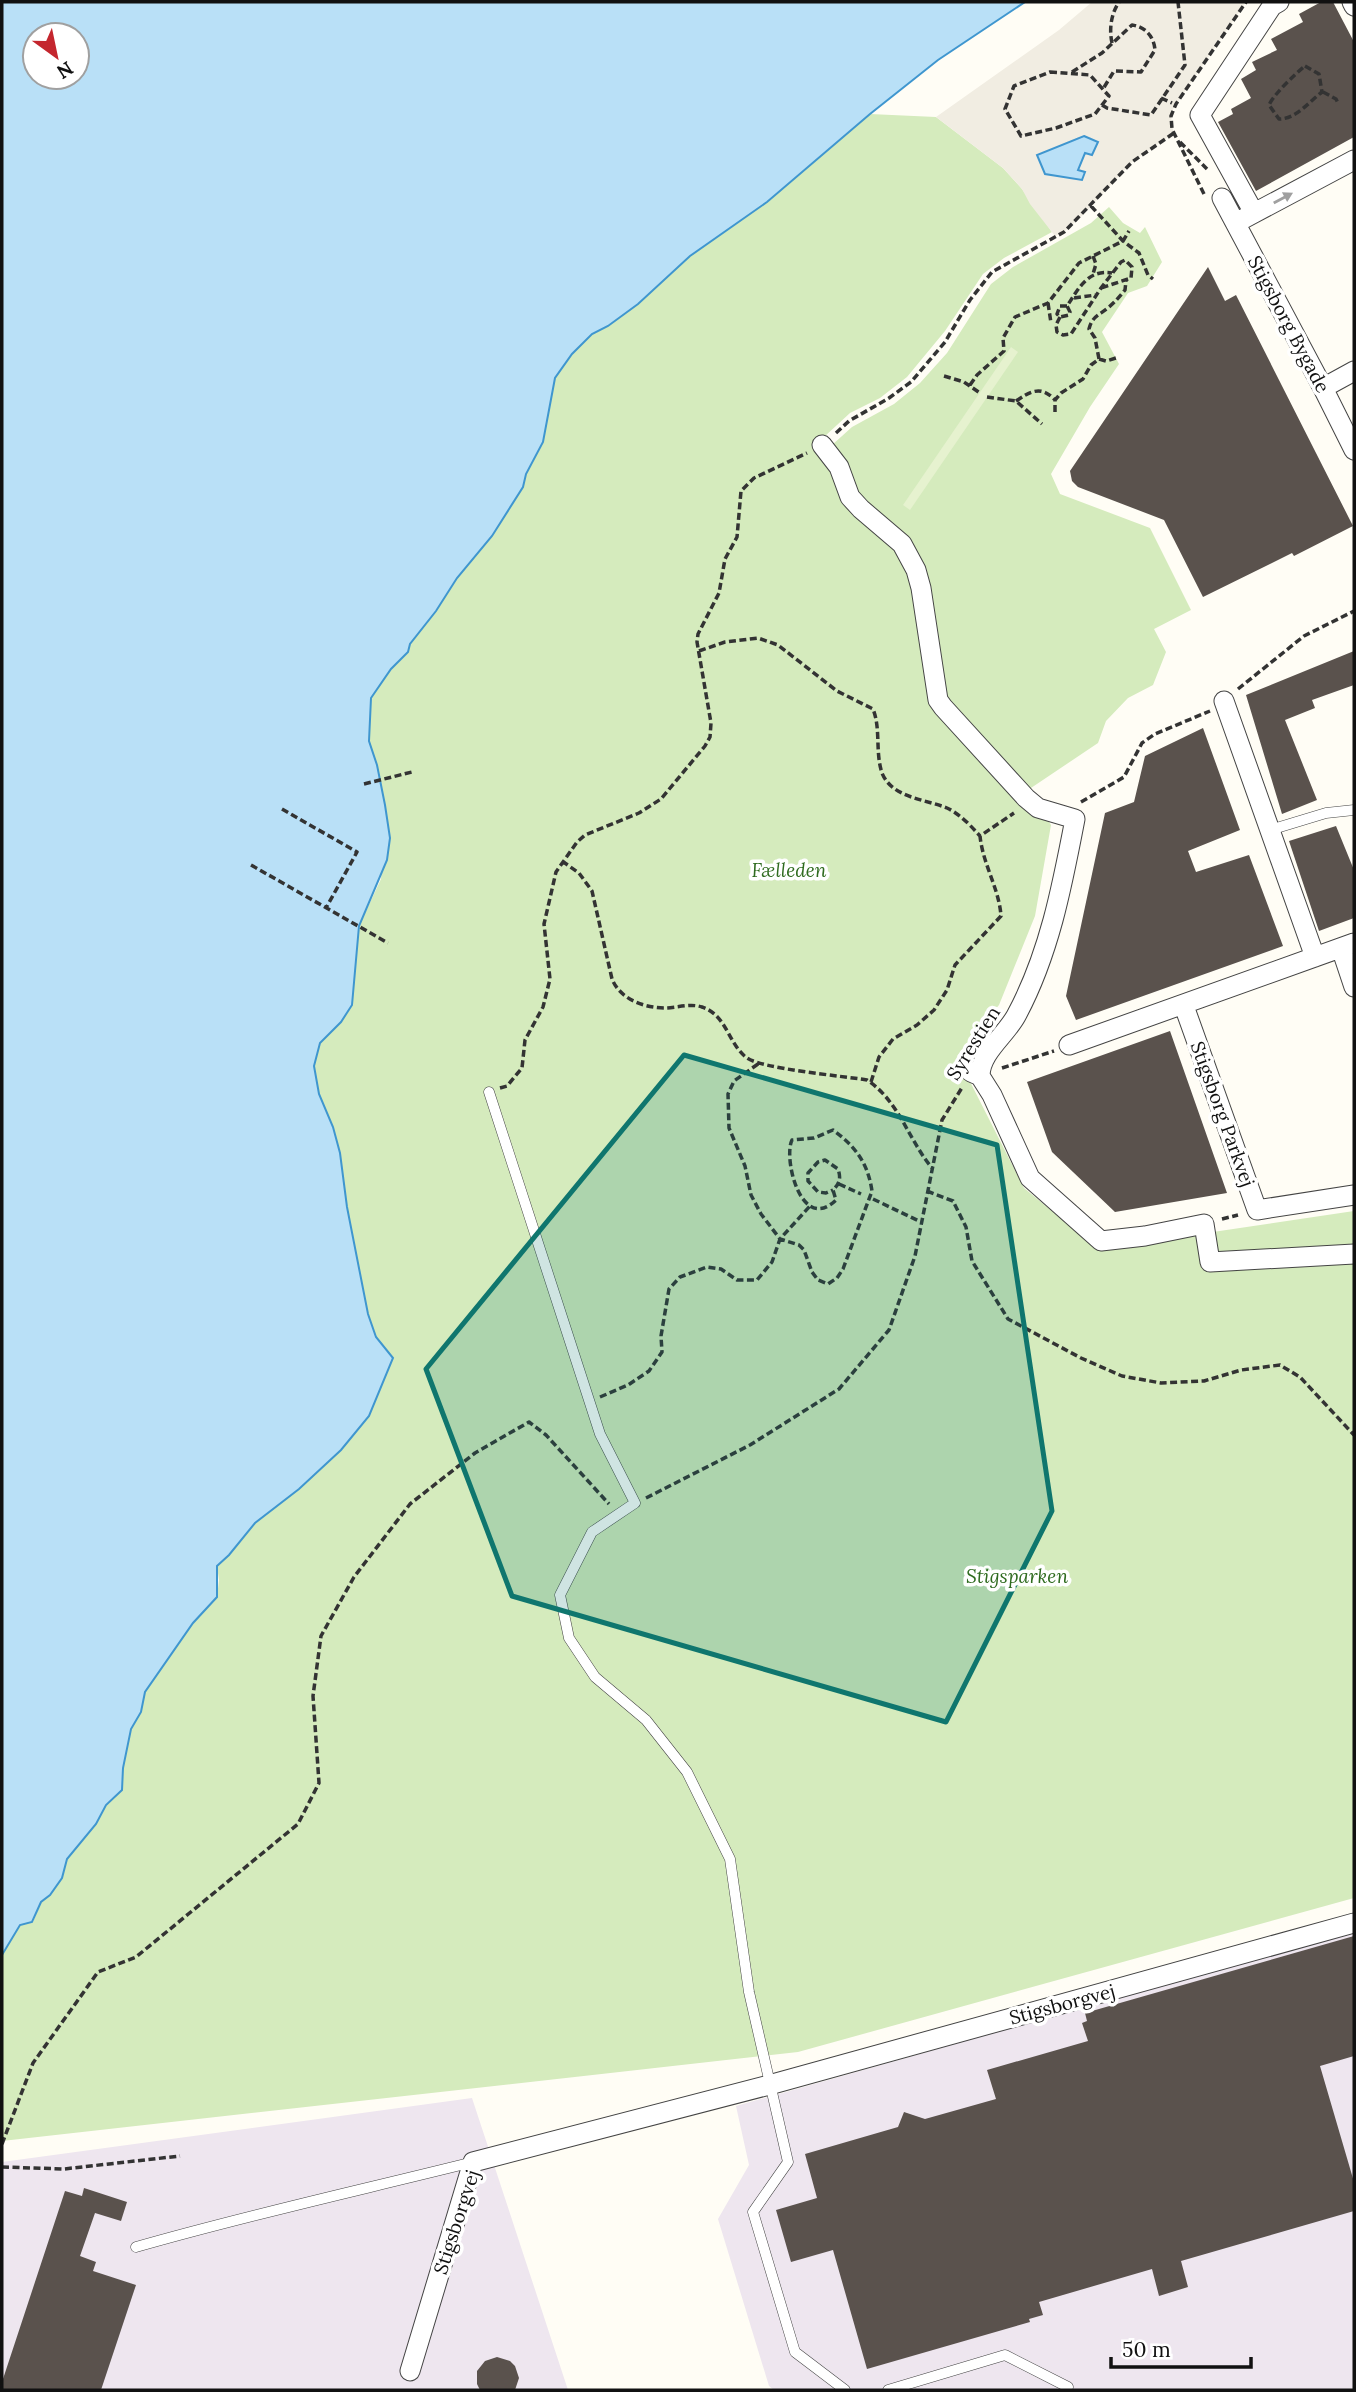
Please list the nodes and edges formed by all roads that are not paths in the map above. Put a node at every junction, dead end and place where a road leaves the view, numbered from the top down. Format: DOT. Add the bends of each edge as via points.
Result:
graph roads {
  1 [pos="1279,2"];
  2 [pos="1354,160"];
  3 [pos="1222,198"];
  4 [pos="1254,213"];
  5 [pos="1236,223"];
  6 [pos="1354,371"];
  7 [pos="1324,388"];
  8 [pos="822,446"];
  9 [pos="1354,450"];
  10 [pos="1224,701"];
  11 [pos="1354,810"];
  12 [pos="1270,830"];
  13 [pos="1348,945"];
  14 [pos="1315,957"];
  15 [pos="1354,987"];
  16 [pos="1184,1006"];
  17 [pos="1069,1045"];
  18 [pos="489,1092"];
  19 [pos="1354,1195"];
  20 [pos="1354,1254"];
  21 [pos="1354,1923"];
  22 [pos="769,2085"];
  23 [pos="473,2162"];
  24 [pos="136,2247"];
  25 [pos="410,2371"];
  26 [pos="1068,2387"];
  27 [pos="845,2390"];
  28 [pos="888,2390"];
  1 -- 4 [label="street" via="1200,115"];
  4 -- 2 [label="street, one-way"];
  3 -- 5 [label="street, Stigsborg Bygade"];
  4 -- 5 [label="street"];
  5 -- 7 [label="street, Stigsborg Bygade"];
  6 -- 7 [label="street"];
  7 -- 9 [label="street, Stigsborg Bygade"];
  8 -- 20 [label="street" via="839,467 849,497 902,544 916,570 938,700 1026,798 1038,808 1075,819 1054,923 1015,1018 975,1074 1030,1178 1101,1241 1204,1224 1210,1262"];
  10 -- 12 [label="street"];
  11 -- 12 [label="lane" via="1326,813"];
  12 -- 14 [label="street"];
  13 -- 14 [label="street"];
  13 -- 15 [label="street"];
  14 -- 16 [label="street"];
  16 -- 17 [label="street"];
  16 -- 19 [label="street, Stigsborg Parkvej" via="1257,1210"];
  18 -- 22 [label="lane" via="600,1434 635,1503 592,1532 561,1595 569,1638 595,1676 646,1720 687,1772 730,1859 749,1992"];
  21 -- 22 [label="street, Stigsborgvej"];
  22 -- 23 [label="street, Stigsborgvej"];
  22 -- 27 [label="lane" via="788,2162 753,2212 795,2352"];
  23 -- 24 [label="lane"];
  23 -- 25 [label="street, Stigsborgvej"];
  26 -- 28 [label="lane" via="1005,2355"];
}
